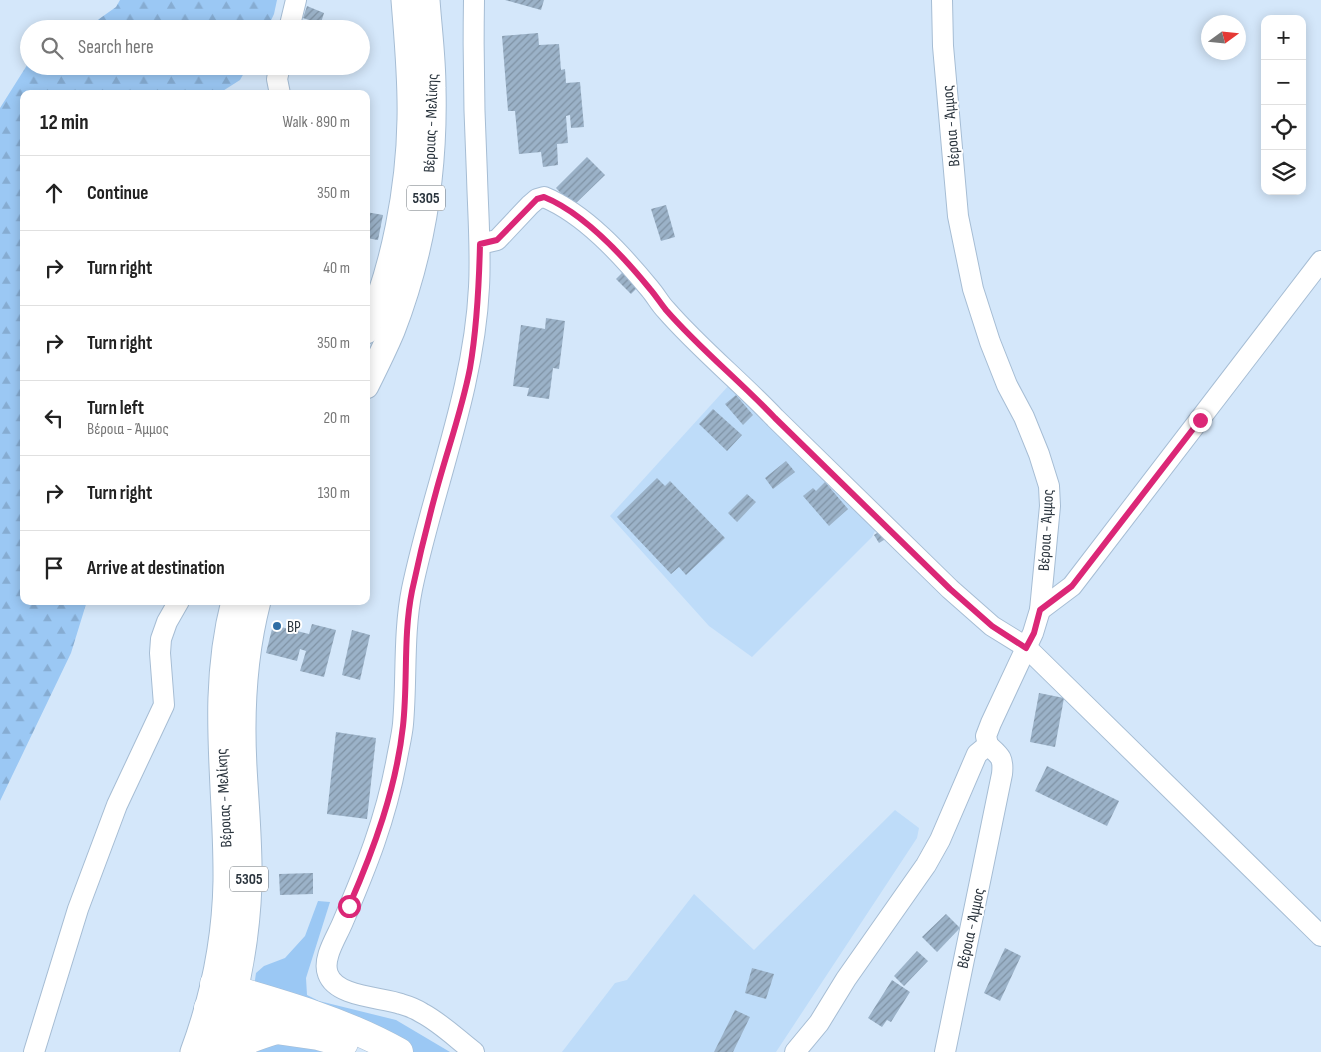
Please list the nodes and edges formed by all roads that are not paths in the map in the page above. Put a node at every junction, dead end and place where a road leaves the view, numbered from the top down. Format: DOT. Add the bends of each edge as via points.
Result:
graph roads {
  1 [pos="296,0"];
  2 [pos="404,0"];
  3 [pos="427,0"];
  4 [pos="474,0"];
  5 [pos="942,0"];
  6 [pos="291,20"];
  7 [pos="278,75"];
  8 [pos="279,90"];
  9 [pos="480,244"];
  10 [pos="1321,261"];
  11 [pos="370,319"];
  12 [pos="370,378"];
  13 [pos="177,605"];
  14 [pos="233,605"];
  15 [pos="257,605"];
  16 [pos="1040,610"];
  17 [pos="1026,648"];
  18 [pos="988,745"];
  19 [pos="1321,936"];
  20 [pos="222,999"];
  21 [pos="276,1030"];
  22 [pos="34,1052"];
  23 [pos="193,1052"];
  24 [pos="218,1052"];
  25 [pos="230,1052"];
  26 [pos="366,1052"];
  27 [pos="399,1052"];
  28 [pos="474,1052"];
  29 [pos="795,1052"];
  30 [pos="944,1052"];
  1 -- 6 [label="street"];
  2 -- 11 [label="main road, Βέροιας - Μελίκης / 5305" via="410,119 406,184 391,256"];
  3 -- 12 [label="main road, Βέροιας - Μελίκης / 5305" via="433,88 428,186 414,261 403,298"];
  4 -- 9 [label="street" via="473,79"];
  5 -- 16 [label="street, Βέροια - Άμμος" via="958,216 974,289 1000,368 1035,442 1049,486"];
  7 -- 8 [label="street"];
  9 -- 17 [label="street" via="497,240 537,199 544,197 555,201 578,216 617,252 703,349 749,390 950,589 992,626"];
  9 -- 28 [label="street" via="479,289 470,368 411,593 403,726 393,778 380,828 332,947 326,971 338,987 377,1000 399,1003 423,1013"];
  10 -- 16 [label="street" via="1072,586"];
  13 -- 22 [label="street" via="167,622 160,653 164,705 116,805 78,908"];
  14 -- 20 [label="main road, Βέροιας - Μελίκης / 5305" via="222,670 220,729 226,882 220,944"];
  15 -- 20 [label="main road, Βέροιας - Μελίκης / 5305" via="245,672 243,731 249,884 247,916"];
  16 -- 17 [label="street, Βέροια - Άμμος"];
  17 -- 18 [label="street, Βέροια - Άμμος" via="990,723 986,736"];
  17 -- 19 [label="street"];
  18 -- 29 [label="street" via="977,754 926,865 819,1023"];
  18 -- 30 [label="street, Βέροια - Άμμος" via="1003,762 1002,774"];
  20 -- 21 [label="highway"];
  20 -- 23 [label="main road, Βέροιας - Μελίκης / 5305"];
  20 -- 24 [label="main road, Βέροιας - Μελίκης / 5305"];
  20 -- 27 [label="highway" via="343,1026"];
  21 -- 25 [label="highway" via="250,1039"];
  21 -- 26 [label="highway" via="318,1036"];
}
